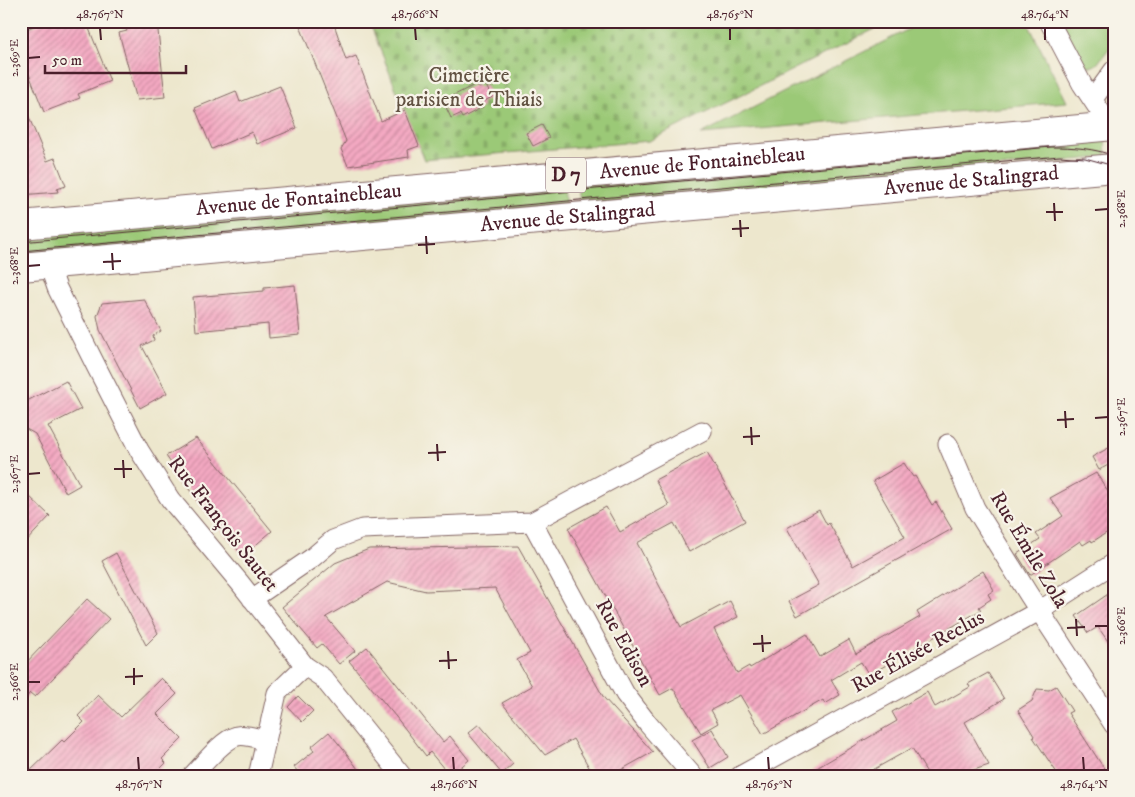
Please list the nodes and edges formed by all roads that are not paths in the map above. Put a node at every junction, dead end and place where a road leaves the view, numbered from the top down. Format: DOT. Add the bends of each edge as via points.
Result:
graph roads {
  1 [pos="1049,21"];
  2 [pos="1114,70"];
  3 [pos="1093,99"];
  4 [pos="1112,126"];
  5 [pos="1114,168"];
  6 [pos="21,225"];
  7 [pos="49,265"];
  8 [pos="21,267"];
  9 [pos="702,431"];
  10 [pos="948,444"];
  11 [pos="532,522"];
  12 [pos="1114,563"];
  13 [pos="252,599"];
  14 [pos="1039,611"];
  15 [pos="305,666"];
  16 [pos="1114,725"];
  17 [pos="264,740"];
  18 [pos="192,776"];
  19 [pos="258,776"];
  20 [pos="402,776"];
  21 [pos="693,776"];
  22 [pos="740,776"];
  1 -- 3 [label="street"];
  2 -- 3 [label="street"];
  3 -- 4 [label="street"];
  4 -- 6 [label="main road, Avenue de Fontainebleau / D 7"];
  5 -- 7 [label="main road, Avenue de Stalingrad / D 7"];
  7 -- 8 [label="main road, Avenue de Stalingrad / D 7"];
  7 -- 13 [label="street, Rue François Sautet" via="57,288 139,450 170,499"];
  9 -- 11 [label="street"];
  10 -- 14 [label="street, Rue Émile Zola" via="975,508"];
  11 -- 13 [label="street" via="362,529 333,540"];
  11 -- 21 [label="street, Rue Edison" via="625,694"];
  12 -- 14 [label="street, Rue Élisée Reclus"];
  13 -- 15 [label="street, Rue François Sautet"];
  14 -- 16 [label="street, Rue Émile Zola"];
  14 -- 22 [label="street, Rue Élisée Reclus"];
  15 -- 17 [label="street" via="277,693"];
  15 -- 20 [label="street, Rue François Sautet" via="323,678"];
  17 -- 18 [label="street" via="237,736 227,741"];
  17 -- 19 [label="street"];
}
